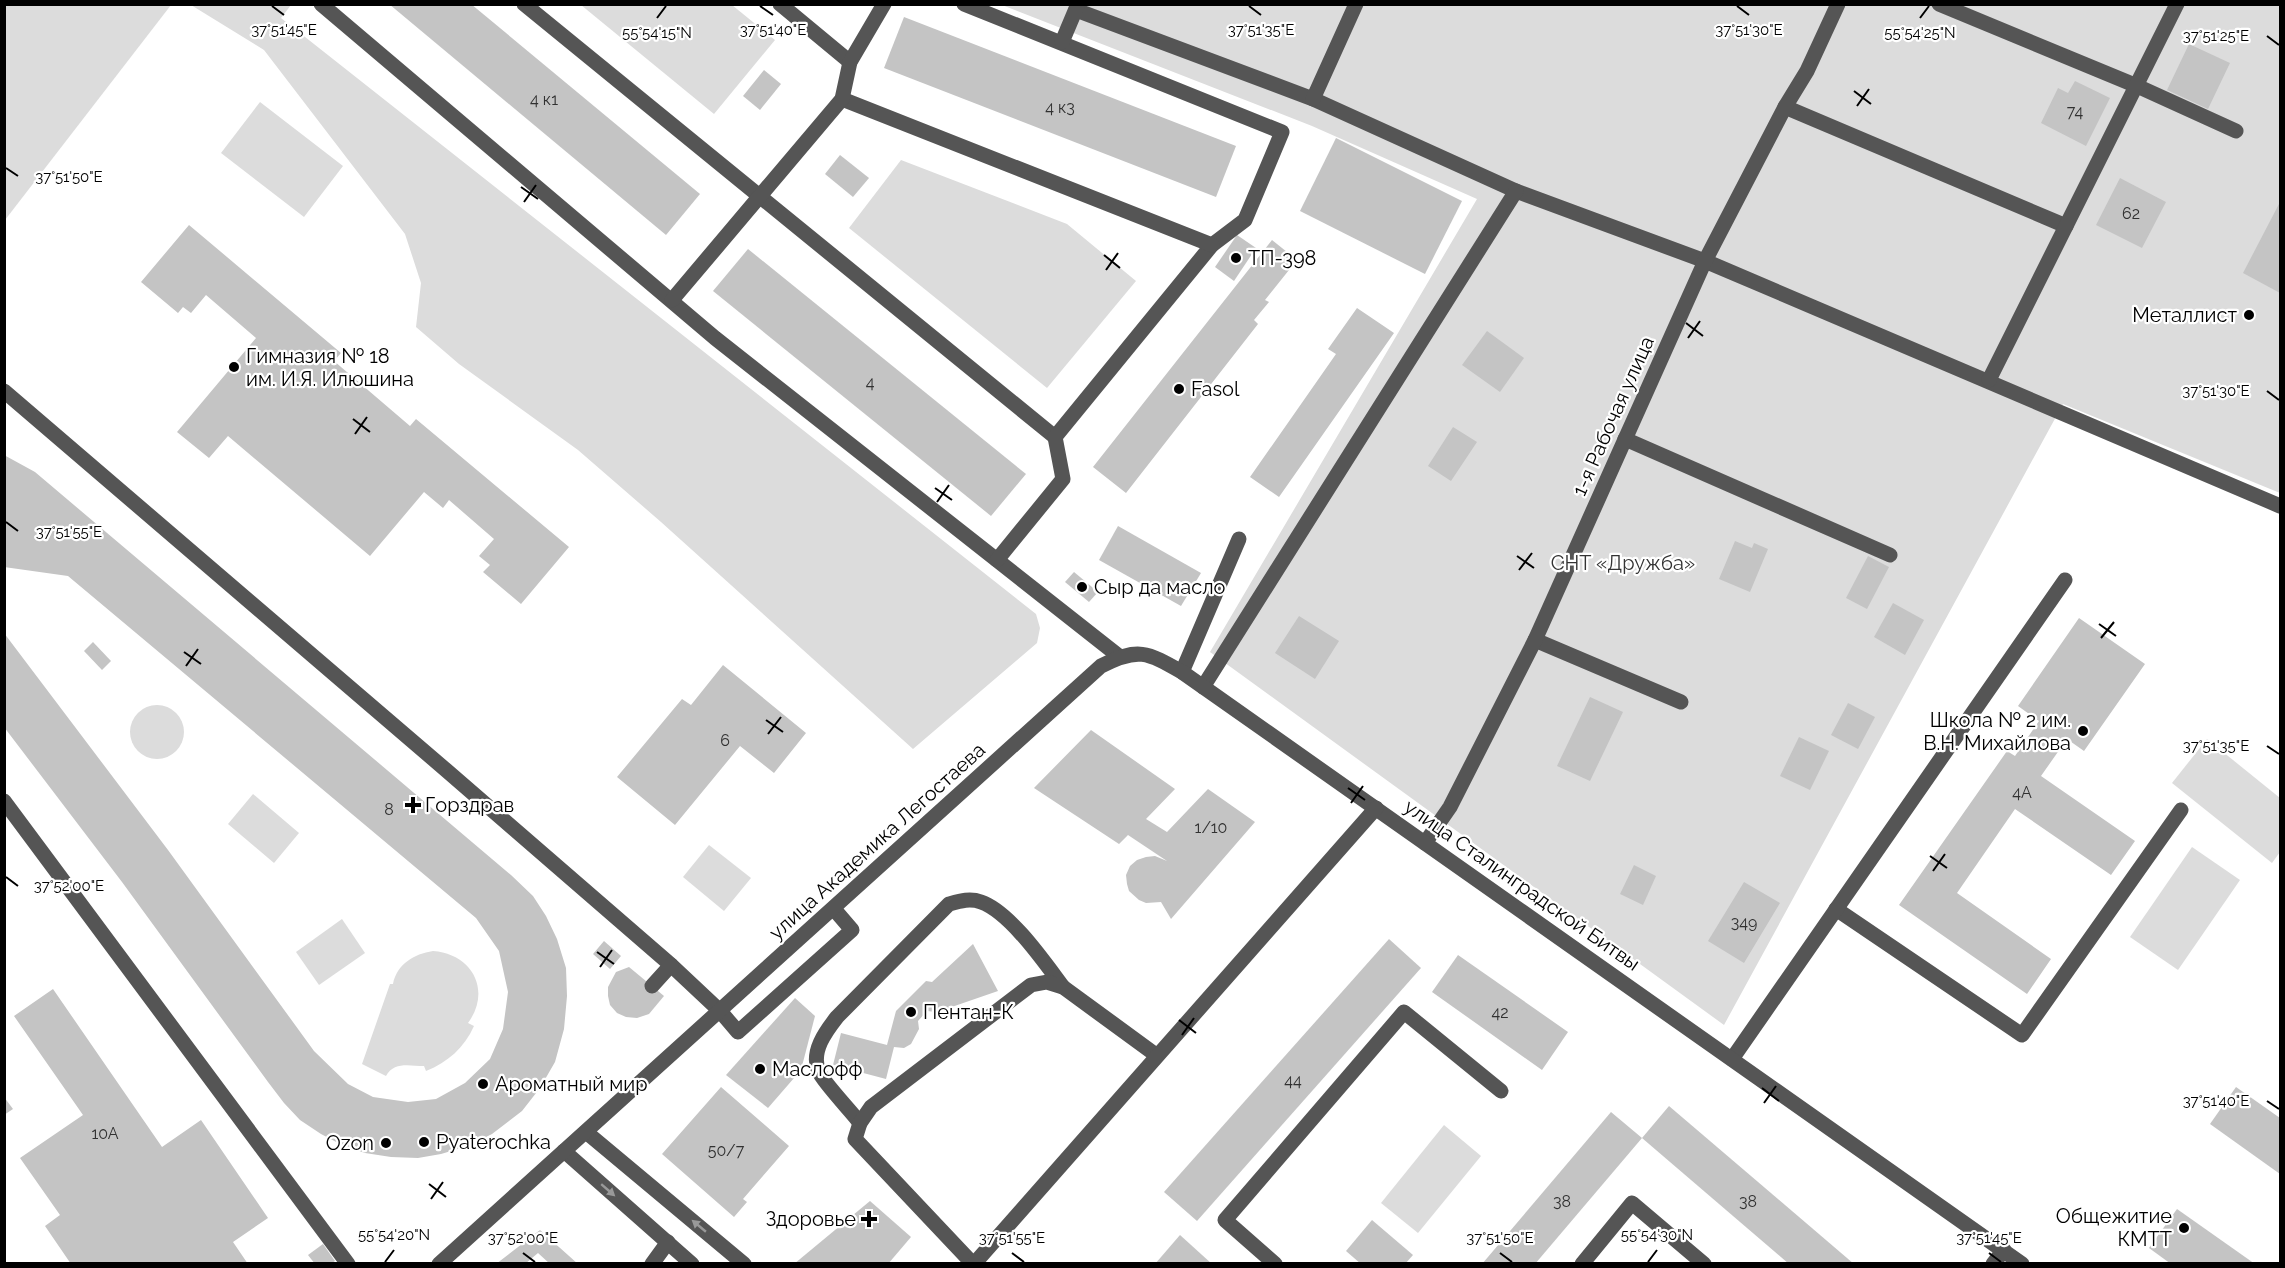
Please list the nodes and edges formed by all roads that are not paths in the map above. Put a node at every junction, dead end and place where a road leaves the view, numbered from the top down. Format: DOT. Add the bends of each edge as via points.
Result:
graph roads {
  1 [pos="321,4"];
  2 [pos="524,4"];
  3 [pos="780,4"];
  4 [pos="884,4"];
  5 [pos="964,4"];
  6 [pos="1356,4"];
  7 [pos="1838,4"];
  8 [pos="1940,4"];
  9 [pos="2177,4"];
  10 [pos="1077,7"];
  11 [pos="1062,42"];
  12 [pos="850,62"];
  13 [pos="2137,86"];
  14 [pos="842,99"];
  15 [pos="1313,99"];
  16 [pos="1785,108"];
  17 [pos="2236,131"];
  18 [pos="1516,191"];
  19 [pos="759,196"];
  20 [pos="2066,225"];
  21 [pos="1212,245"];
  22 [pos="1705,261"];
  23 [pos="672,300"];
  24 [pos="1989,380"];
  25 [pos="4,391"];
  26 [pos="1055,437"];
  27 [pos="1625,439"];
  28 [pos="2280,506"];
  29 [pos="1239,539"];
  30 [pos="1890,555"];
  31 [pos="996,560"];
  32 [pos="2065,580"];
  33 [pos="1535,640"];
  34 [pos="1120,657"];
  35 [pos="1182,672"];
  36 [pos="1203,687"];
  37 [pos="1681,702"];
  38 [pos="4,801"];
  39 [pos="1376,808"];
  40 [pos="2181,810"];
  41 [pos="1425,843"];
  42 [pos="834,909"];
  43 [pos="1836,909"];
  44 [pos="671,965"];
  45 [pos="652,986"];
  46 [pos="1063,987"];
  47 [pos="720,1011"];
  48 [pos="1156,1055"];
  49 [pos="1732,1059"];
  50 [pos="1501,1091"];
  51 [pos="860,1123"];
  52 [pos="586,1132"];
  53 [pos="564,1151"];
  54 [pos="668,1242"];
  55 [pos="2004,1250"];
  56 [pos="348,1263"];
  57 [pos="439,1263"];
  58 [pos="652,1263"];
  59 [pos="692,1263"];
  60 [pos="744,1263"];
  61 [pos="974,1263"];
  62 [pos="1275,1263"];
  63 [pos="1582,1263"];
  64 [pos="1704,1263"];
  65 [pos="1993,1263"];
  66 [pos="2022,1263"];
  1 -- 23 [label="street"];
  2 -- 19 [label="street"];
  3 -- 12 [label="street"];
  4 -- 12 [label="street"];
  5 -- 11 [label="street"];
  6 -- 15 [label="street"];
  7 -- 16 [label="street, 1-я Рабочая улица"];
  8 -- 13 [label="street"];
  9 -- 13 [label="street"];
  10 -- 11 [label="street"];
  10 -- 15 [label="street"];
  11 -- 21 [label="street" via="1282,132 1245,220"];
  12 -- 14 [label="street"];
  13 -- 17 [label="street"];
  13 -- 20 [label="street"];
  14 -- 19 [label="street"];
  14 -- 21 [label="street"];
  15 -- 18 [label="street"];
  16 -- 20 [label="street"];
  16 -- 22 [label="street, 1-я Рабочая улица"];
  18 -- 22 [label="street"];
  18 -- 36 [label="street"];
  19 -- 23 [label="street"];
  19 -- 26 [label="street"];
  20 -- 24 [label="street"];
  21 -- 26 [label="street"];
  22 -- 24 [label="street"];
  22 -- 27 [label="street, 1-я Рабочая улица"];
  23 -- 31 [label="street"];
  24 -- 28 [label="street"];
  25 -- 44 [label="street"];
  26 -- 31 [label="street" via="1063,479"];
  27 -- 30 [label="street"];
  27 -- 33 [label="street, 1-я Рабочая улица"];
  29 -- 35 [label="street"];
  31 -- 34 [label="street"];
  32 -- 43 [label="street"];
  33 -- 37 [label="street"];
  33 -- 41 [label="street, 1-я Рабочая улица" via="1450,807"];
  34 -- 35 [label="street, улица Академика Легостаева" via="1140,652"];
  34 -- 42 [label="street, улица Академика Легостаева" via="1101,666"];
  35 -- 36 [label="street, улица Академика Легостаева"];
  36 -- 39 [label="street, улица Академика Легостаева"];
  38 -- 56 [label="street"];
  39 -- 41 [label="street, улица Сталинградской Битвы"];
  39 -- 48 [label="street, улица Сталинградской Битвы"];
  40 -- 43 [label="street" via="2022,1035"];
  41 -- 49 [label="street, улица Сталинградской Битвы"];
  42 -- 47 [label="street, улица Академика Легостаева"];
  42 -- 47 [label="street" via="852,930 808,970 738,1032"];
  43 -- 49 [label="street"];
  44 -- 45 [label="street"];
  44 -- 47 [label="street"];
  46 -- 48 [label="street"];
  46 -- 51 [label="street" via="1047,982 1031,985 871,1107"];
  46 -- 51 [label="street" via="1031,944 982,902 965,900 949,904 837,1017 822,1038 817,1053 818,1071"];
  47 -- 52 [label="street, улица Академика Легостаева"];
  48 -- 61 [label="street, улица Сталинградской Битвы"];
  49 -- 55 [label="street, улица Сталинградской Битвы"];
  50 -- 62 [label="street" via="1404,1012 1225,1220"];
  51 -- 61 [label="street" via="855,1139"];
  52 -- 53 [label="street, улица Академика Легостаева"];
  60 -- 52 [label="street, one-way"];
  53 -- 54 [label="street, one-way"];
  53 -- 57 [label="street, улица Академика Легостаева"];
  54 -- 58 [label="street"];
  54 -- 59 [label="street"];
  55 -- 65 [label="street"];
  55 -- 66 [label="street, улица Сталинградской Битвы"];
  63 -- 64 [label="street" via="1632,1203"];
}
